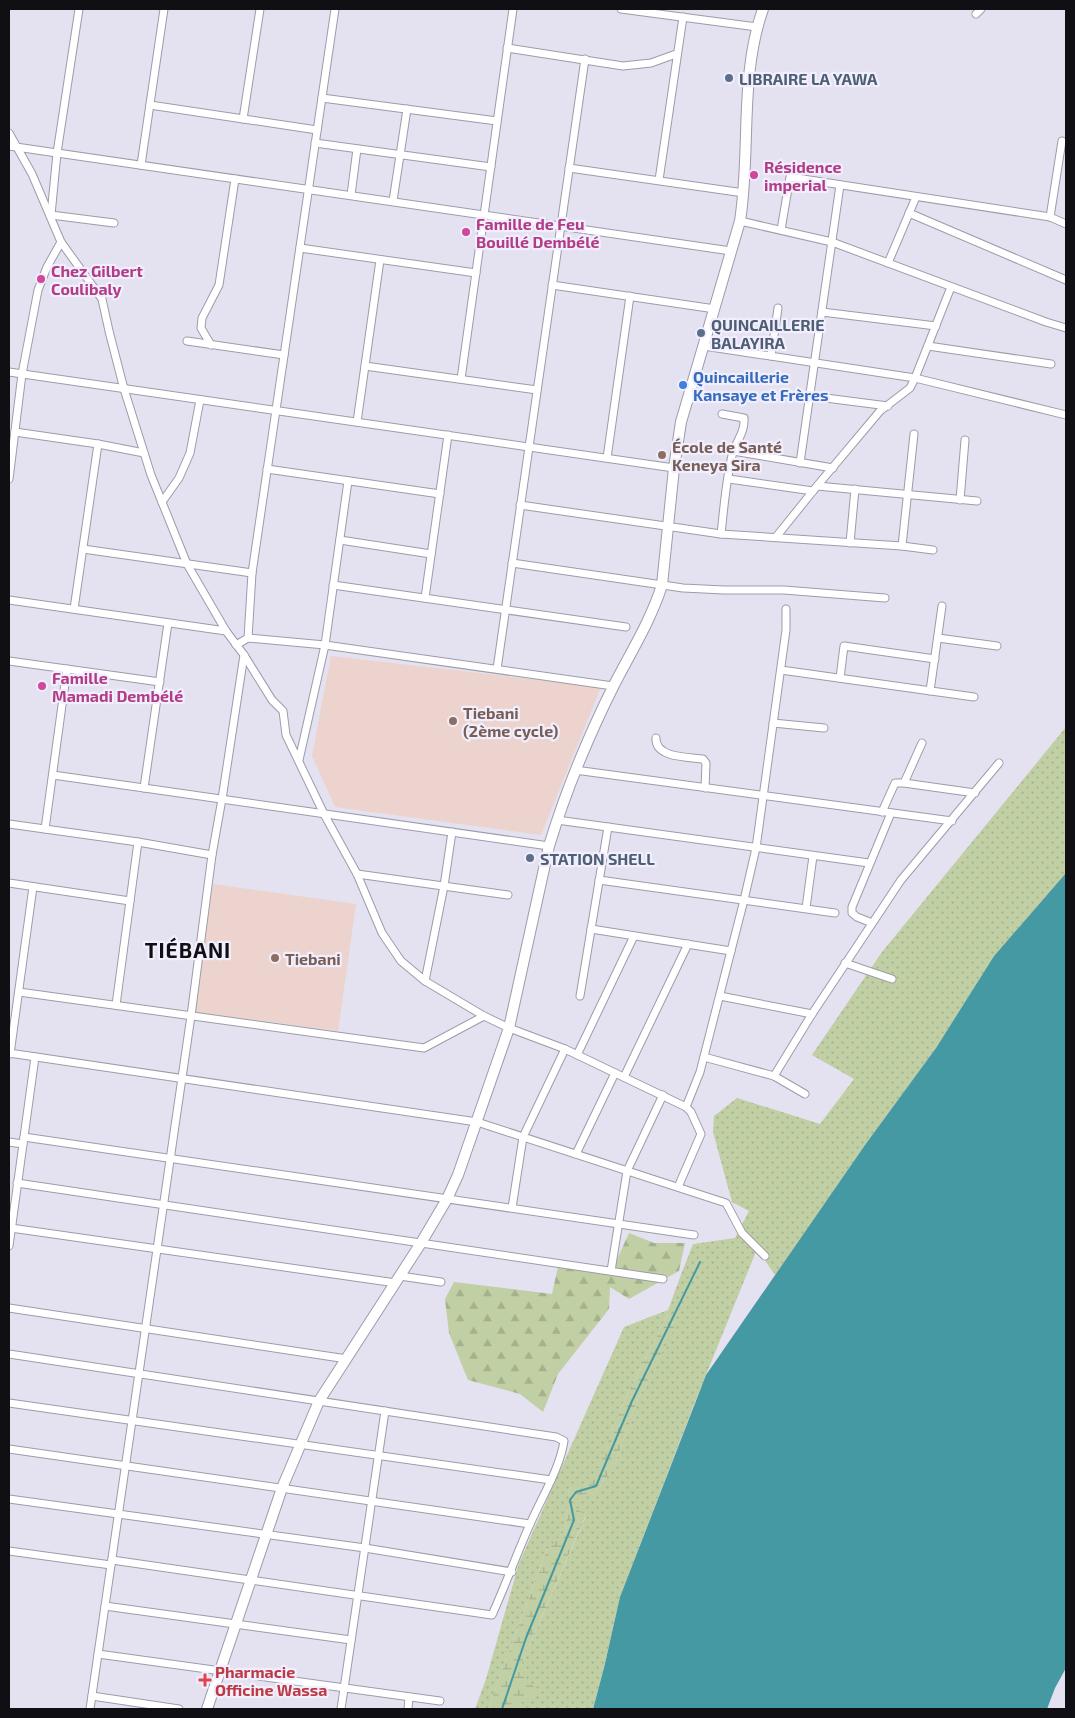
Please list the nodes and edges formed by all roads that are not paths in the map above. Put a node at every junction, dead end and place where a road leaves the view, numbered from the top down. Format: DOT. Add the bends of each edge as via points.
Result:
graph roads {
  1 [pos="79,9"];
  2 [pos="164,9"];
  3 [pos="260,9"];
  4 [pos="335,9"];
  5 [pos="513,9"];
  6 [pos="621,9"];
  7 [pos="763,9"];
  8 [pos="682,17"];
  9 [pos="757,27"];
  10 [pos="507,48"];
  11 [pos="676,54"];
  12 [pos="585,60"];
  13 [pos="322,98"];
  14 [pos="150,105"];
  15 [pos="407,109"];
  16 [pos="243,119"];
  17 [pos="497,121"];
  18 [pos="317,130"];
  19 [pos="9,133"];
  20 [pos="1062,141"];
  21 [pos="315,144"];
  22 [pos="12,147"];
  23 [pos="358,149"];
  24 [pos="57,153"];
  25 [pos="400,155"];
  26 [pos="1063,162"];
  27 [pos="141,165"];
  28 [pos="490,167"];
  29 [pos="569,168"];
  30 [pos="235,179"];
  31 [pos="659,180"];
  32 [pos="840,185"];
  33 [pos="308,189"];
  34 [pos="744,193"];
  35 [pos="351,195"];
  36 [pos="916,197"];
  37 [pos="393,201"];
  38 [pos="909,213"];
  39 [pos="484,214"];
  40 [pos="50,215"];
  41 [pos="1050,217"];
  42 [pos="740,221"];
  43 [pos="114,223"];
  44 [pos="1066,224"];
  45 [pos="561,226"];
  46 [pos="781,230"];
  47 [pos="61,242"];
  48 [pos="832,242"];
  49 [pos="300,248"];
  50 [pos="731,251"];
  51 [pos="380,260"];
  52 [pos="888,263"];
  53 [pos="476,273"];
  54 [pos="1066,280"];
  55 [pos="552,285"];
  56 [pos="951,287"];
  57 [pos="630,296"];
  58 [pos="778,308"];
  59 [pos="715,309"];
  60 [pos="822,312"];
  61 [pos="936,326"];
  62 [pos="1066,328"];
  63 [pos="187,341"];
  64 [pos="211,345"];
  65 [pos="704,346"];
  66 [pos="928,346"];
  67 [pos="284,355"];
  68 [pos="771,356"];
  69 [pos="814,363"];
  70 [pos="1051,364"];
  71 [pos="365,366"];
  72 [pos="9,372"];
  73 [pos="22,374"];
  74 [pos="916,378"];
  75 [pos="461,379"];
  76 [pos="124,389"];
  77 [pos="537,390"];
  78 [pos="810,396"];
  79 [pos="200,400"];
  80 [pos="888,406"];
  81 [pos="276,411"];
  82 [pos="722,414"];
  83 [pos="1066,414"];
  84 [pos="357,422"];
  85 [pos="15,432"];
  86 [pos="914,434"];
  87 [pos="448,435"];
  88 [pos="966,440"];
  89 [pos="98,444"];
  90 [pos="529,447"];
  91 [pos="734,451"];
  92 [pos="144,453"];
  93 [pos="607,458"];
  94 [pos="800,463"];
  95 [pos="674,468"];
  96 [pos="833,468"];
  97 [pos="267,469"];
  98 [pos="9,479"];
  99 [pos="729,479"];
  100 [pos="348,481"];
  101 [pos="815,488"];
  102 [pos="855,489"];
  103 [pos="440,494"];
  104 [pos="907,494"];
  105 [pos="960,500"];
  106 [pos="162,502"];
  107 [pos="977,502"];
  108 [pos="520,506"];
  109 [pos="668,527"];
  110 [pos="721,534"];
  111 [pos="776,537"];
  112 [pos="340,540"];
  113 [pos="850,543"];
  114 [pos="902,546"];
  115 [pos="83,549"];
  116 [pos="933,550"];
  117 [pos="431,554"];
  118 [pos="512,563"];
  119 [pos="187,564"];
  120 [pos="252,573"];
  121 [pos="333,585"];
  122 [pos="662,585"];
  123 [pos="425,598"];
  124 [pos="884,598"];
  125 [pos="9,600"];
  126 [pos="942,606"];
  127 [pos="74,609"];
  128 [pos="786,609"];
  129 [pos="505,610"];
  130 [pos="168,622"];
  131 [pos="626,627"];
  132 [pos="226,631"];
  133 [pos="248,638"];
  134 [pos="938,638"];
  135 [pos="236,644"];
  136 [pos="325,645"];
  137 [pos="998,646"];
  138 [pos="244,655"];
  139 [pos="935,659"];
  140 [pos="9,661"];
  141 [pos="68,669"];
  142 [pos="497,669"];
  143 [pos="780,670"];
  144 [pos="840,678"];
  145 [pos="160,682"];
  146 [pos="613,686"];
  147 [pos="930,691"];
  148 [pos="974,697"];
  149 [pos="773,723"];
  150 [pos="824,728"];
  151 [pos="656,738"];
  152 [pos="922,743"];
  153 [pos="299,760"];
  154 [pos="1000,763"];
  155 [pos="575,770"];
  156 [pos="52,775"];
  157 [pos="904,783"];
  158 [pos="144,788"];
  159 [pos="705,788"];
  160 [pos="975,793"];
  161 [pos="763,796"];
  162 [pos="222,799"];
  163 [pos="882,812"];
  164 [pos="891,813"];
  165 [pos="324,814"];
  166 [pos="557,820"];
  167 [pos="952,822"];
  168 [pos="9,824"];
  169 [pos="608,828"];
  170 [pos="45,829"];
  171 [pos="452,832"];
  172 [pos="138,842"];
  173 [pos="550,846"];
  174 [pos="756,848"];
  175 [pos="212,855"];
  176 [pos="813,856"];
  177 [pos="869,863"];
  178 [pos="357,874"];
  179 [pos="599,880"];
  180 [pos="9,883"];
  181 [pos="444,886"];
  182 [pos="33,887"];
  183 [pos="508,895"];
  184 [pos="744,900"];
  185 [pos="130,901"];
  186 [pos="806,908"];
  187 [pos="835,913"];
  188 [pos="872,923"];
  189 [pos="591,930"];
  190 [pos="634,936"];
  191 [pos="688,944"];
  192 [pos="731,951"];
  193 [pos="845,963"];
  194 [pos="892,979"];
  195 [pos="425,981"];
  196 [pos="19,992"];
  197 [pos="580,996"];
  198 [pos="720,996"];
  199 [pos="116,1006"];
  200 [pos="812,1014"];
  201 [pos="191,1016"];
  202 [pos="484,1016"];
  203 [pos="509,1028"];
  204 [pos="565,1049"];
  205 [pos="10,1054"];
  206 [pos="577,1055"];
  207 [pos="35,1057"];
  208 [pos="704,1057"];
  209 [pos="615,1073"];
  210 [pos="774,1076"];
  211 [pos="624,1077"];
  212 [pos="182,1079"];
  213 [pos="806,1094"];
  214 [pos="663,1095"];
  215 [pos="686,1107"];
  216 [pos="477,1122"];
  217 [pos="523,1136"];
  218 [pos="23,1140"];
  219 [pos="9,1142"];
  220 [pos="576,1154"];
  221 [pos="170,1158"];
  222 [pos="627,1171"];
  223 [pos="17,1183"];
  224 [pos="678,1187"];
  225 [pos="447,1199"];
  226 [pos="164,1205"];
  227 [pos="512,1208"];
  228 [pos="11,1224"];
  229 [pos="618,1224"];
  230 [pos="694,1235"];
  231 [pos="421,1243"];
  232 [pos="9,1246"];
  233 [pos="157,1249"];
  234 [pos="765,1256"];
  235 [pos="611,1271"];
  236 [pos="663,1279"];
  237 [pos="398,1280"];
  238 [pos="441,1282"];
  239 [pos="9,1308"];
  240 [pos="146,1329"];
  241 [pos="9,1354"];
  242 [pos="346,1359"];
  243 [pos="139,1374"];
  244 [pos="319,1401"];
  245 [pos="9,1403"];
  246 [pos="385,1411"];
  247 [pos="132,1421"];
  248 [pos="300,1444"];
  249 [pos="9,1449"];
  250 [pos="378,1455"];
  251 [pos="126,1466"];
  252 [pos="551,1480"];
  253 [pos="282,1488"];
  254 [pos="9,1499"];
  255 [pos="372,1501"];
  256 [pos="119,1514"];
  257 [pos="530,1524"];
  258 [pos="266,1534"];
  259 [pos="365,1548"];
  260 [pos="9,1551"];
  261 [pos="112,1562"];
  262 [pos="512,1572"];
  263 [pos="251,1580"];
  264 [pos="358,1595"];
  265 [pos="106,1606"];
  266 [pos="236,1624"];
  267 [pos="351,1640"];
  268 [pos="98,1654"];
  269 [pos="220,1671"];
  270 [pos="344,1688"];
  271 [pos="92,1696"];
  272 [pos="409,1697"];
  273 [pos="440,1702"];
  274 [pos="90,1709"];
  275 [pos="179,1709"];
  276 [pos="208,1709"];
  277 [pos="341,1709"];
  278 [pos="408,1709"];
  1 -- 24 [label="street"];
  2 -- 14 [label="street"];
  3 -- 16 [label="street"];
  4 -- 13 [label="street"];
  5 -- 10 [label="street"];
  6 -- 8 [label="street"];
  7 -- 9 [label="main road"];
  8 -- 9 [label="street"];
  8 -- 11 [label="street"];
  9 -- 34 [label="main road" via="746,113"];
  10 -- 12 [label="street"];
  10 -- 17 [label="street"];
  11 -- 12 [label="street" via="651,63 623,66"];
  11 -- 31 [label="street"];
  12 -- 29 [label="street"];
  13 -- 15 [label="street"];
  13 -- 18 [label="street"];
  14 -- 16 [label="street"];
  14 -- 27 [label="street"];
  15 -- 17 [label="street"];
  15 -- 25 [label="street"];
  16 -- 18 [label="street"];
  17 -- 28 [label="street"];
  18 -- 21 [label="street"];
  19 -- 22 [label="street"];
  20 -- 26 [label="street"];
  21 -- 23 [label="street"];
  21 -- 33 [label="street"];
  22 -- 24 [label="street"];
  22 -- 40 [label="street" via="32,174"];
  23 -- 25 [label="street"];
  23 -- 35 [label="street"];
  24 -- 27 [label="street"];
  24 -- 40 [label="street"];
  25 -- 28 [label="street"];
  25 -- 37 [label="street"];
  26 -- 41 [label="street"];
  27 -- 30 [label="street"];
  28 -- 39 [label="street"];
  29 -- 31 [label="street"];
  29 -- 45 [label="street"];
  30 -- 33 [label="street"];
  30 -- 64 [label="street" via="219,285 202,318 201,328"];
  31 -- 34 [label="street"];
  32 -- 36 [label="street"];
  32 -- 46 [label="street" via="790,177"];
  32 -- 48 [label="street"];
  33 -- 35 [label="street"];
  33 -- 49 [label="street"];
  34 -- 42 [label="main road"];
  35 -- 37 [label="street"];
  36 -- 38 [label="street"];
  36 -- 41 [label="street"];
  37 -- 39 [label="street"];
  38 -- 52 [label="street"];
  38 -- 54 [label="street"];
  39 -- 45 [label="street"];
  39 -- 53 [label="street"];
  40 -- 43 [label="street"];
  40 -- 47 [label="street"];
  41 -- 44 [label="street"];
  42 -- 46 [label="street"];
  42 -- 50 [label="main road"];
  45 -- 50 [label="street"];
  45 -- 55 [label="street"];
  46 -- 48 [label="street"];
  47 -- 73 [label="street" via="38,290"];
  47 -- 76 [label="street" via="102,299"];
  48 -- 52 [label="street"];
  48 -- 60 [label="street"];
  49 -- 51 [label="street"];
  49 -- 67 [label="street"];
  50 -- 59 [label="main road"];
  51 -- 53 [label="street"];
  51 -- 71 [label="street"];
  52 -- 56 [label="street"];
  53 -- 75 [label="street"];
  55 -- 57 [label="street"];
  55 -- 77 [label="street"];
  56 -- 61 [label="street"];
  56 -- 62 [label="street"];
  57 -- 59 [label="street"];
  57 -- 93 [label="street"];
  58 -- 68 [label="street"];
  59 -- 65 [label="main road"];
  60 -- 61 [label="street"];
  60 -- 69 [label="street"];
  61 -- 66 [label="street"];
  63 -- 64 [label="street"];
  64 -- 67 [label="street"];
  65 -- 68 [label="street"];
  65 -- 95 [label="main road" via="681,422"];
  66 -- 70 [label="street"];
  66 -- 74 [label="street"];
  67 -- 81 [label="street"];
  68 -- 69 [label="street"];
  69 -- 74 [label="street"];
  69 -- 78 [label="street"];
  71 -- 75 [label="street"];
  71 -- 84 [label="street"];
  72 -- 73 [label="street"];
  73 -- 76 [label="street"];
  73 -- 85 [label="street"];
  74 -- 80 [label="street" via="910,388"];
  74 -- 83 [label="street"];
  75 -- 77 [label="street"];
  76 -- 79 [label="street"];
  76 -- 92 [label="street"];
  77 -- 90 [label="street"];
  78 -- 80 [label="street"];
  78 -- 94 [label="street"];
  79 -- 81 [label="street"];
  79 -- 106 [label="street" via="190,453 179,478"];
  80 -- 96 [label="street"];
  81 -- 84 [label="street"];
  81 -- 97 [label="street"];
  82 -- 91 [label="street" via="744,418 743,431"];
  84 -- 87 [label="street"];
  85 -- 89 [label="street"];
  85 -- 98 [label="street"];
  86 -- 104 [label="street"];
  87 -- 90 [label="street"];
  87 -- 103 [label="street"];
  88 -- 105 [label="street"];
  89 -- 92 [label="street"];
  89 -- 115 [label="street"];
  90 -- 93 [label="street"];
  90 -- 108 [label="street"];
  91 -- 94 [label="street"];
  91 -- 99 [label="street"];
  92 -- 106 [label="street"];
  93 -- 95 [label="street"];
  94 -- 96 [label="street"];
  95 -- 109 [label="main road"];
  96 -- 101 [label="street"];
  97 -- 100 [label="street"];
  97 -- 120 [label="street"];
  99 -- 101 [label="street"];
  99 -- 110 [label="street"];
  100 -- 103 [label="street"];
  100 -- 112 [label="street"];
  101 -- 102 [label="street"];
  101 -- 111 [label="street"];
  102 -- 104 [label="street"];
  102 -- 113 [label="street"];
  103 -- 117 [label="street"];
  104 -- 105 [label="street"];
  104 -- 114 [label="street"];
  105 -- 107 [label="street"];
  106 -- 119 [label="street"];
  108 -- 109 [label="street"];
  108 -- 118 [label="street"];
  109 -- 110 [label="street"];
  109 -- 122 [label="main road"];
  110 -- 111 [label="street"];
  111 -- 113 [label="street"];
  112 -- 117 [label="street"];
  112 -- 121 [label="street"];
  113 -- 114 [label="street"];
  114 -- 116 [label="street"];
  115 -- 119 [label="street"];
  115 -- 127 [label="street"];
  117 -- 123 [label="street"];
  118 -- 122 [label="street"];
  118 -- 129 [label="street"];
  119 -- 120 [label="street"];
  119 -- 132 [label="street"];
  120 -- 133 [label="street"];
  121 -- 123 [label="street"];
  121 -- 136 [label="street"];
  122 -- 124 [label="street" via="724,590 793,590"];
  122 -- 146 [label="main road" via="652,613"];
  123 -- 129 [label="street"];
  125 -- 127 [label="street"];
  126 -- 134 [label="street"];
  127 -- 130 [label="street"];
  128 -- 143 [label="street"];
  129 -- 131 [label="street"];
  129 -- 142 [label="street"];
  130 -- 132 [label="street"];
  130 -- 145 [label="street"];
  132 -- 135 [label="street"];
  133 -- 135 [label="street"];
  133 -- 136 [label="street"];
  134 -- 137 [label="street"];
  134 -- 139 [label="street"];
  135 -- 138 [label="street"];
  136 -- 142 [label="street"];
  136 -- 153 [label="street"];
  138 -- 153 [label="street" via="272,700 283,711 286,735"];
  138 -- 162 [label="street"];
  139 -- 144 [label="street" via="844,646"];
  139 -- 147 [label="street"];
  140 -- 141 [label="street"];
  141 -- 145 [label="street"];
  141 -- 156 [label="street"];
  142 -- 146 [label="street"];
  143 -- 144 [label="street"];
  143 -- 149 [label="street"];
  144 -- 147 [label="street"];
  145 -- 158 [label="street"];
  146 -- 155 [label="main road"];
  147 -- 148 [label="street"];
  149 -- 150 [label="street"];
  149 -- 161 [label="street"];
  151 -- 159 [label="street" via="656,745 664,753 703,759 706,763"];
  152 -- 157 [label="street"];
  153 -- 165 [label="street"];
  154 -- 160 [label="street"];
  155 -- 159 [label="street"];
  155 -- 166 [label="main road"];
  156 -- 158 [label="street"];
  156 -- 170 [label="street"];
  157 -- 160 [label="street"];
  157 -- 163 [label="street" via="895,783"];
  158 -- 162 [label="street"];
  159 -- 161 [label="street"];
  160 -- 167 [label="street"];
  161 -- 163 [label="street"];
  161 -- 174 [label="street"];
  162 -- 165 [label="street"];
  162 -- 175 [label="street"];
  163 -- 164 [label="street"];
  164 -- 167 [label="street"];
  164 -- 177 [label="street"];
  165 -- 171 [label="street"];
  165 -- 178 [label="street"];
  166 -- 169 [label="street"];
  166 -- 173 [label="main road"];
  167 -- 188 [label="street" via="901,880"];
  168 -- 170 [label="street"];
  169 -- 174 [label="street"];
  169 -- 179 [label="street"];
  170 -- 172 [label="street"];
  171 -- 173 [label="street"];
  171 -- 181 [label="street"];
  172 -- 175 [label="street"];
  172 -- 185 [label="street"];
  173 -- 203 [label="main road"];
  174 -- 176 [label="street"];
  174 -- 184 [label="street"];
  175 -- 201 [label="street"];
  176 -- 177 [label="street"];
  176 -- 186 [label="street"];
  177 -- 188 [label="street" via="852,913"];
  178 -- 181 [label="street"];
  178 -- 195 [label="street" via="382,933 401,961"];
  179 -- 184 [label="street"];
  179 -- 189 [label="street"];
  180 -- 182 [label="street"];
  181 -- 183 [label="street"];
  181 -- 195 [label="street"];
  182 -- 185 [label="street"];
  182 -- 196 [label="street"];
  184 -- 186 [label="street"];
  184 -- 192 [label="street"];
  185 -- 199 [label="street"];
  186 -- 187 [label="street"];
  188 -- 193 [label="street"];
  189 -- 190 [label="street"];
  189 -- 197 [label="street"];
  190 -- 191 [label="street"];
  190 -- 206 [label="street"];
  191 -- 192 [label="street"];
  191 -- 211 [label="street"];
  192 -- 198 [label="street"];
  193 -- 194 [label="street"];
  193 -- 200 [label="street"];
  195 -- 202 [label="street"];
  196 -- 199 [label="street"];
  196 -- 205 [label="street"];
  198 -- 200 [label="street"];
  198 -- 208 [label="street"];
  199 -- 201 [label="street"];
  200 -- 210 [label="street"];
  201 -- 202 [label="street" via="424,1048"];
  201 -- 212 [label="street"];
  202 -- 203 [label="street"];
  203 -- 204 [label="street"];
  203 -- 216 [label="main road"];
  204 -- 206 [label="street"];
  204 -- 217 [label="street"];
  205 -- 207 [label="street"];
  206 -- 209 [label="street"];
  207 -- 212 [label="street"];
  207 -- 218 [label="street"];
  208 -- 210 [label="street"];
  208 -- 215 [label="street"];
  209 -- 211 [label="street"];
  209 -- 220 [label="street"];
  210 -- 213 [label="street"];
  211 -- 214 [label="street"];
  212 -- 216 [label="street"];
  212 -- 221 [label="street"];
  214 -- 215 [label="street"];
  214 -- 222 [label="street"];
  215 -- 224 [label="street" via="701,1134"];
  216 -- 217 [label="street"];
  216 -- 225 [label="main road"];
  217 -- 220 [label="street"];
  217 -- 227 [label="street"];
  218 -- 219 [label="street"];
  218 -- 221 [label="street"];
  218 -- 223 [label="street"];
  220 -- 222 [label="street"];
  221 -- 225 [label="street"];
  221 -- 226 [label="street"];
  222 -- 224 [label="street"];
  222 -- 229 [label="street"];
  223 -- 226 [label="street"];
  223 -- 228 [label="street"];
  224 -- 234 [label="street" via="726,1203 742,1233"];
  225 -- 227 [label="street"];
  225 -- 231 [label="main road"];
  226 -- 231 [label="street"];
  226 -- 233 [label="street"];
  227 -- 229 [label="street"];
  228 -- 232 [label="street"];
  228 -- 233 [label="street"];
  229 -- 230 [label="street"];
  229 -- 235 [label="street"];
  231 -- 235 [label="street"];
  231 -- 237 [label="main road"];
  233 -- 237 [label="street"];
  233 -- 240 [label="street"];
  235 -- 236 [label="street"];
  237 -- 238 [label="street"];
  237 -- 242 [label="main road"];
  239 -- 240 [label="street"];
  240 -- 242 [label="street"];
  240 -- 243 [label="street"];
  241 -- 243 [label="street"];
  242 -- 244 [label="main road"];
  243 -- 244 [label="street"];
  243 -- 247 [label="street"];
  244 -- 246 [label="street"];
  244 -- 248 [label="main road"];
  245 -- 247 [label="street"];
  246 -- 250 [label="street"];
  246 -- 252 [label="street" via="556,1437 564,1441"];
  247 -- 248 [label="street"];
  247 -- 251 [label="street"];
  248 -- 250 [label="street"];
  248 -- 253 [label="main road"];
  249 -- 251 [label="street"];
  250 -- 252 [label="street"];
  250 -- 255 [label="street"];
  251 -- 253 [label="street"];
  251 -- 256 [label="street"];
  252 -- 257 [label="street"];
  253 -- 255 [label="street"];
  253 -- 258 [label="main road"];
  254 -- 256 [label="street"];
  255 -- 257 [label="street"];
  255 -- 259 [label="street"];
  256 -- 258 [label="street"];
  256 -- 261 [label="street"];
  257 -- 262 [label="street"];
  258 -- 259 [label="street"];
  258 -- 263 [label="main road"];
  259 -- 262 [label="street"];
  259 -- 264 [label="street"];
  260 -- 261 [label="street"];
  261 -- 263 [label="street"];
  261 -- 265 [label="street"];
  262 -- 264 [label="street" via="492,1615"];
  263 -- 264 [label="street"];
  263 -- 266 [label="main road"];
  264 -- 267 [label="street"];
  265 -- 266 [label="street"];
  265 -- 268 [label="street"];
  266 -- 267 [label="street"];
  266 -- 269 [label="main road"];
  267 -- 270 [label="street"];
  268 -- 269 [label="street"];
  268 -- 271 [label="street"];
  269 -- 270 [label="street"];
  269 -- 276 [label="main road"];
  270 -- 272 [label="street"];
  270 -- 277 [label="street"];
  271 -- 274 [label="street"];
  271 -- 275 [label="street"];
  272 -- 273 [label="street"];
  272 -- 278 [label="street"];
}
